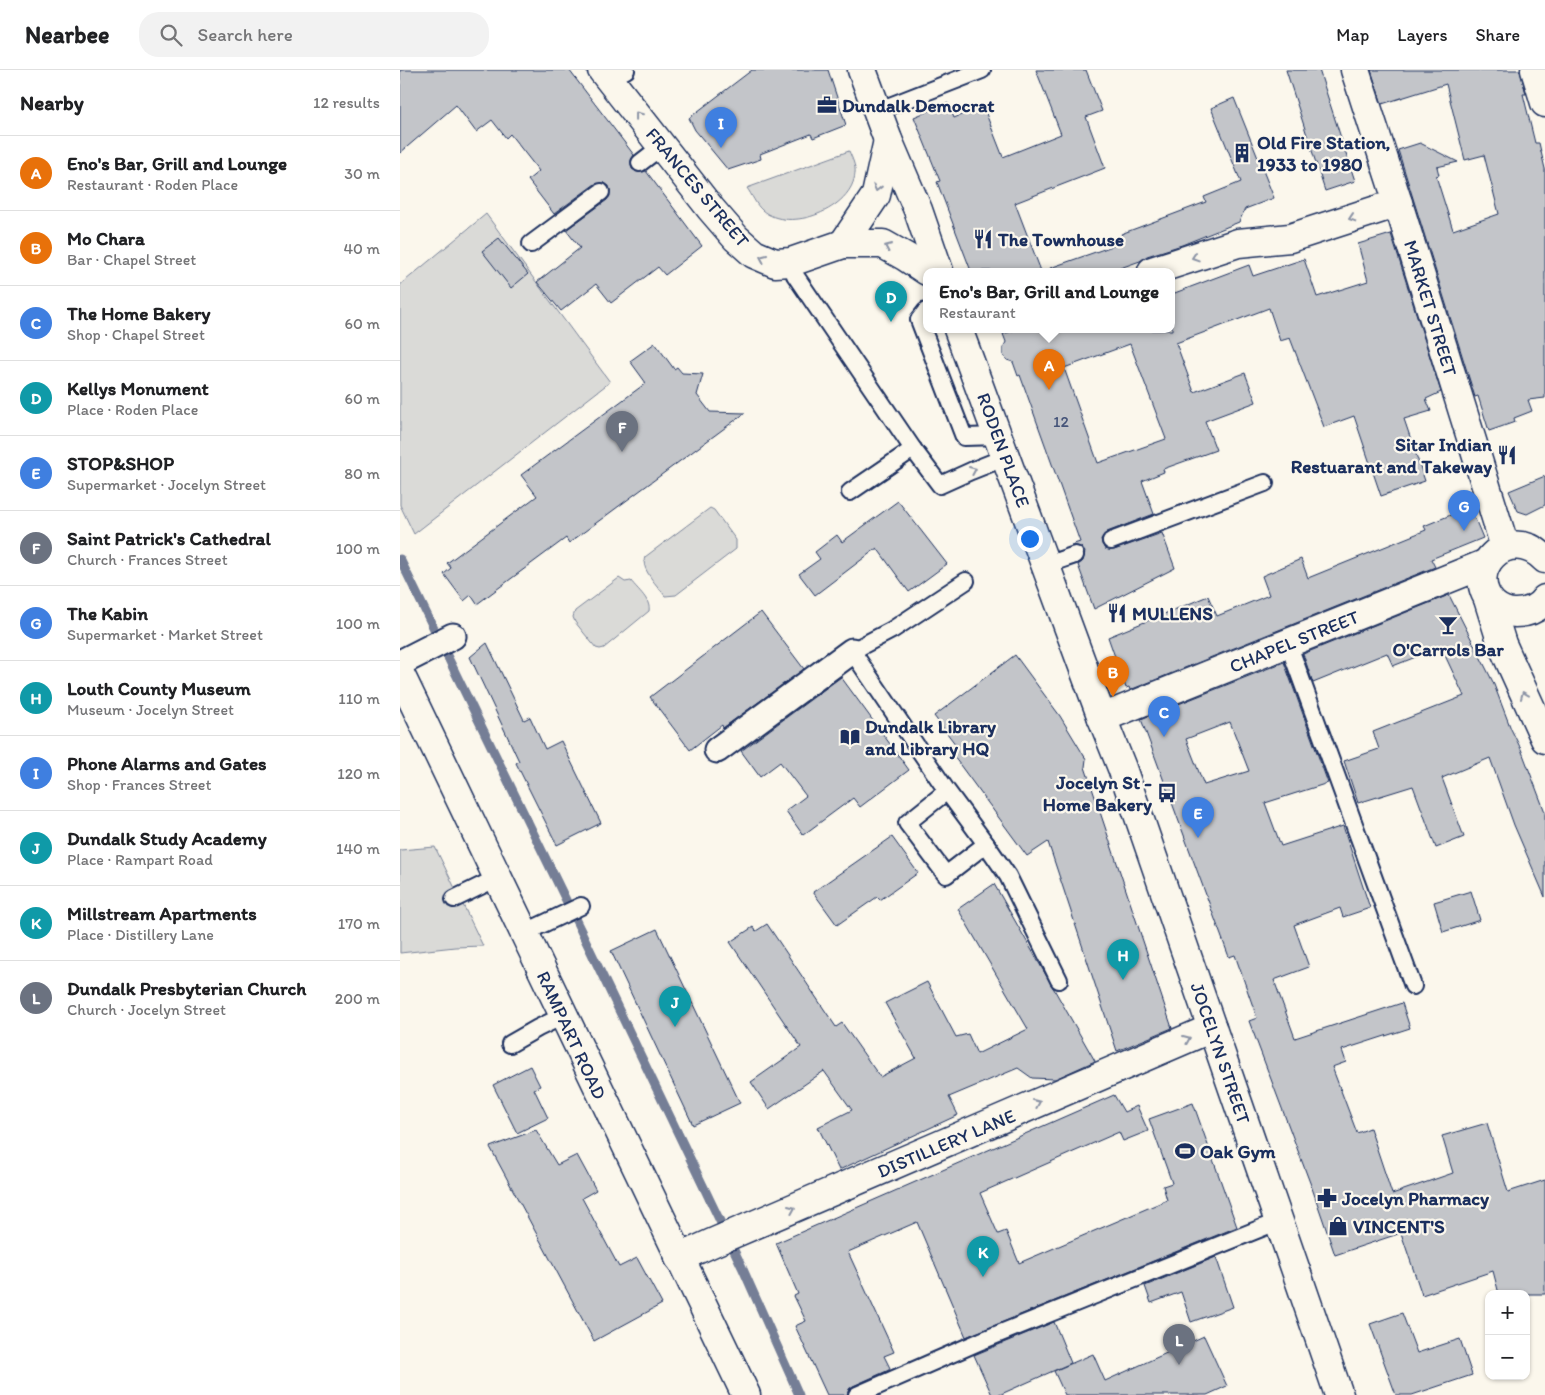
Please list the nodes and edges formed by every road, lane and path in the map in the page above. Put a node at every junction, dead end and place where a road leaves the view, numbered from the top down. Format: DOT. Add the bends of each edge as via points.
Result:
graph roads {
  1 [pos="862,70"];
  2 [pos="982,70"];
  3 [pos="1354,70"];
  4 [pos="1535,70"];
  5 [pos="612,73"];
  6 [pos="1545,103"];
  7 [pos="877,112"];
  8 [pos="888,140"];
  9 [pos="662,146"];
  10 [pos="640,163"];
  11 [pos="602,192"];
  12 [pos="1398,203"];
  13 [pos="531,244"];
  14 [pos="843,244"];
  15 [pos="791,262"];
  16 [pos="938,268"];
  17 [pos="1161,268"];
  18 [pos="923,269"];
  19 [pos="923,315"];
  20 [pos="923,330"];
  21 [pos="924,333"];
  22 [pos="965,333"];
  23 [pos="1002,447"];
  24 [pos="913,449"];
  25 [pos="1265,483"];
  26 [pos="850,492"];
  27 [pos="1111,541"];
  28 [pos="1541,547"];
  29 [pos="1074,554"];
  30 [pos="1496,555"];
  31 [pos="1046,565"];
  32 [pos="966,581"];
  33 [pos="1488,599"];
  34 [pos="1545,603"];
  35 [pos="453,636"];
  36 [pos="1288,643"];
  37 [pos="852,651"];
  38 [pos="400,663"];
  39 [pos="400,674"];
  40 [pos="1102,718"];
  41 [pos="1545,739"];
  42 [pos="717,750"];
  43 [pos="1122,768"];
  44 [pos="947,791"];
  45 [pos="986,844"];
  46 [pos="497,878"];
  47 [pos="454,900"];
  48 [pos="581,906"];
  49 [pos="524,933"];
  50 [pos="1059,980"];
  51 [pos="1413,986"];
  52 [pos="563,1016"];
  53 [pos="1212,1028"];
  54 [pos="510,1044"];
  55 [pos="1279,1221"];
  56 [pos="680,1258"];
  57 [pos="746,1395"];
  58 [pos="857,1395"];
  59 [pos="1339,1395"];
  1 -- 7 [label="street"];
  2 -- 7 [label="lane"];
  3 -- 12 [label="street, MARKET STREET"];
  4 -- 6 [label="street"];
  9 -- 5 [label="street, FRANCES STREET, one-way"];
  7 -- 8 [label="street"];
  8 -- 14 [label="street, one-way" via="876,195"];
  8 -- 16 [label="street"];
  9 -- 10 [label="lane"];
  15 -- 9 [label="street, FRANCES STREET, one-way" via="775,263 754,254 736,238"];
  11 -- 13 [label="lane"];
  12 -- 17 [label="street, one-way" via="1290,238 1238,243"];
  12 -- 30 [label="street, MARKET STREET"];
  14 -- 15 [label="street, FRANCES STREET"];
  18 -- 14 [label="street, FRANCES STREET, one-way" via="883,244"];
  15 -- 24 [label="lane" via="795,275"];
  19 -- 20 [label="lane" via="919,320"];
  21 -- 23 [label="lane" via="964,437"];
  22 -- 23 [label="street, RODEN PLACE"];
  24 -- 23 [label="lane, one-way" via="940,485 971,470"];
  23 -- 31 [label="street, RODEN PLACE"];
  24 -- 26 [label="lane"];
  25 -- 27 [label="lane"];
  28 -- 30 [label="street" via="1524,545"];
  29 -- 31 [label="lane"];
  30 -- 33 [label="street" via="1483,577"];
  30 -- 36 [label="street, CHAPEL STREET"];
  31 -- 40 [label="street, RODEN PLACE"];
  32 -- 37 [label="lane" via="892,630"];
  33 -- 34 [label="street" via="1497,608 1510,613 1524,613"];
  41 -- 33 [label="street, one-way" via="1502,644"];
  35 -- 38 [label="street"];
  36 -- 40 [label="street, CHAPEL STREET"];
  36 -- 51 [label="lane"];
  37 -- 42 [label="street"];
  37 -- 44 [label="lane"];
  39 -- 46 [label="street, RAMPART ROAD"];
  40 -- 43 [label="street, RODEN PLACE"];
  43 -- 53 [label="street, JOCELYN STREET"];
  44 -- 45 [label="lane"];
  44 -- 45 [label="lane" via="906,823 946,875"];
  45 -- 50 [label="lane" via="1008,876"];
  46 -- 47 [label="lane"];
  46 -- 49 [label="street, RAMPART ROAD"];
  48 -- 49 [label="lane"];
  49 -- 52 [label="street, RAMPART ROAD"];
  52 -- 54 [label="lane"];
  52 -- 56 [label="street, RAMPART ROAD"];
  53 -- 55 [label="street, JOCELYN STREET"];
  56 -- 53 [label="street, DISTILLERY LANE, one-way"];
  55 -- 58 [label="lane" via="981,1341"];
  55 -- 59 [label="street, JOCELYN STREET"];
  56 -- 57 [label="street, RAMPART ROAD"];
}
